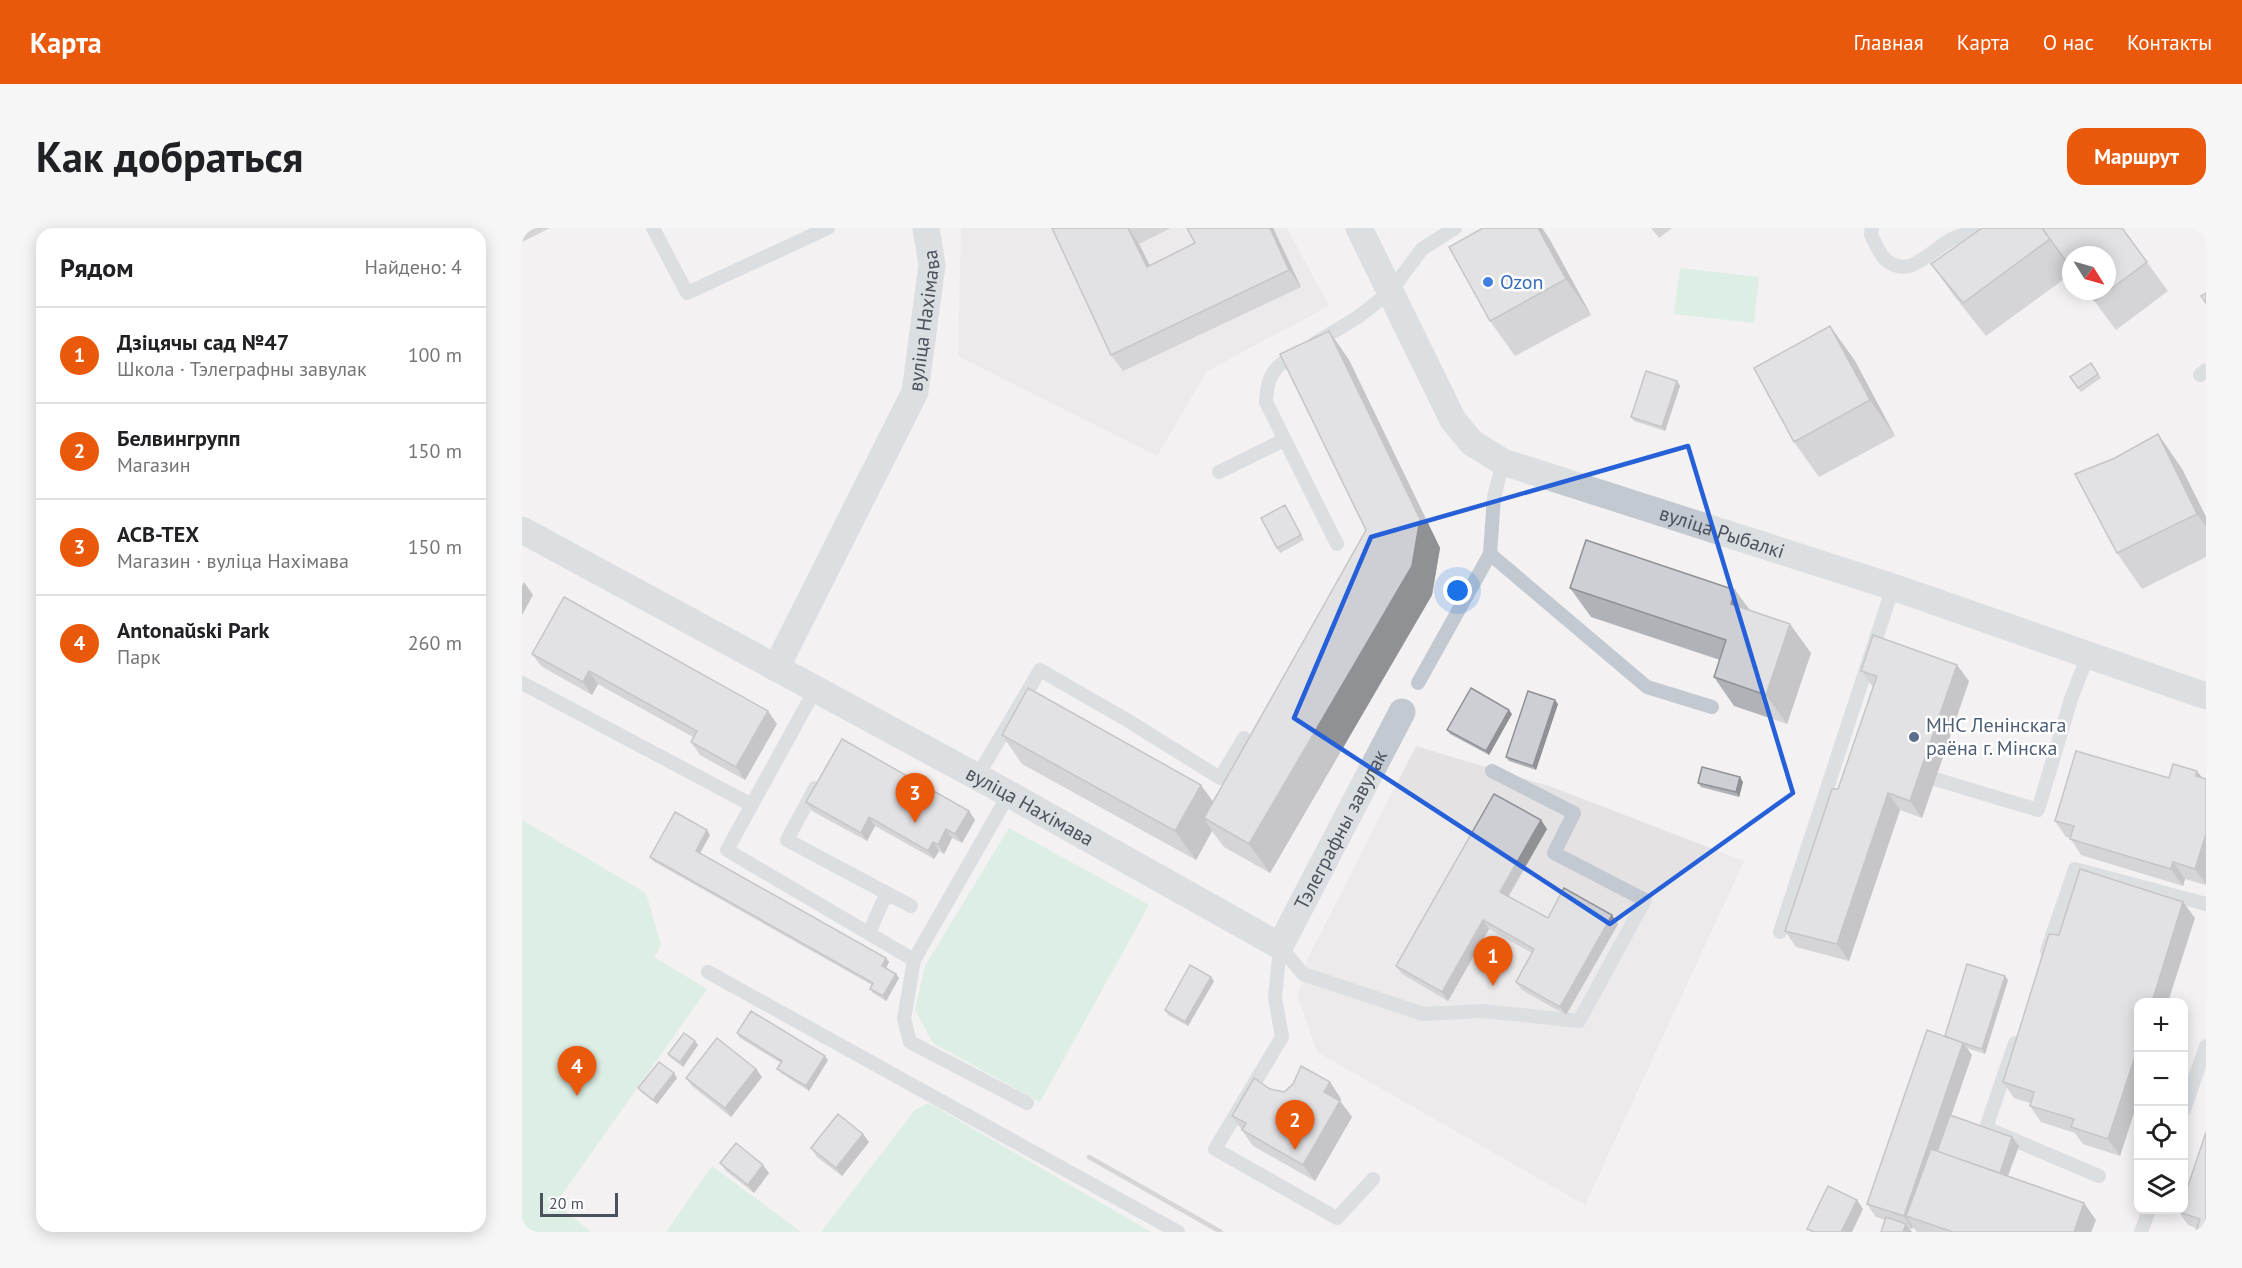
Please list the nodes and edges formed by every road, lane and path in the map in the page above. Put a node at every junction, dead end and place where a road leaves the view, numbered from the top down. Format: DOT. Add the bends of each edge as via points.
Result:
graph roads {
  1 [pos="653,228"];
  2 [pos="828,228"];
  3 [pos="926,228"];
  4 [pos="1359,228"];
  5 [pos="1455,228"];
  6 [pos="1872,228"];
  7 [pos="1980,228"];
  8 [pos="1390,292"];
  9 [pos="1284,440"];
  10 [pos="1503,462"];
  11 [pos="1219,472"];
  12 [pos="522,530"];
  13 [pos="1337,544"];
  14 [pos="1490,554"];
  15 [pos="1893,587"];
  16 [pos="2088,655"];
  17 [pos="776,668"];
  18 [pos="522,683"];
  19 [pos="1418,683"];
  20 [pos="816,688"];
  21 [pos="2206,696"];
  22 [pos="1712,707"];
  23 [pos="1402,712"];
  24 [pos="1244,738"];
  25 [pos="1492,771"];
  26 [pos="824,772"];
  27 [pos="977,777"];
  28 [pos="1935,779"];
  29 [pos="1010,794"];
  30 [pos="750,804"];
  31 [pos="889,895"];
  32 [pos="2206,904"];
  33 [pos="910,906"];
  34 [pos="1780,932"];
  35 [pos="868,933"];
  36 [pos="1280,946"];
  37 [pos="2044,959"];
  38 [pos="914,960"];
  39 [pos="708,972"];
  40 [pos="2021,1027"];
  41 [pos="2206,1046"];
  42 [pos="1027,1103"];
  43 [pos="2185,1106"];
  44 [pos="2099,1176"];
  45 [pos="1373,1179"];
  46 [pos="2147,1214"];
  47 [pos="1178,1232"];
  48 [pos="2141,1232"];
  1 -- 2 [label="lane" via="687,293"];
  3 -- 17 [label="street, вуліца Нахімава" via="932,265 915,392"];
  4 -- 8 [label="street, вуліца Рыбалкі"];
  5 -- 8 [label="lane" via="1422,249"];
  6 -- 7 [label="lane" via="1871,235 1885,259 1898,266 1913,266 1954,238"];
  8 -- 9 [label="lane" via="1358,317 1277,365 1267,385 1266,402"];
  8 -- 10 [label="street, вуліца Рыбалкі" via="1453,420 1472,443"];
  9 -- 11 [label="lane"];
  9 -- 13 [label="lane"];
  10 -- 14 [label="lane" via="1494,497"];
  10 -- 15 [label="street, вуліца Рыбалкі"];
  12 -- 17 [label="street, вуліца Нахімава"];
  14 -- 19 [label="lane"];
  14 -- 22 [label="lane" via="1647,687"];
  15 -- 16 [label="street, вуліца Рыбалкі"];
  15 -- 34 [label="lane"];
  16 -- 21 [label="street, вуліца Рыбалкі"];
  16 -- 28 [label="lane" via="2038,810"];
  17 -- 20 [label="street, вуліца Нахімава"];
  18 -- 30 [label="lane"];
  20 -- 27 [label="street, вуліца Нахімава"];
  20 -- 30 [label="lane"];
  23 -- 36 [label="street, Тэлеграфны завулак"];
  24 -- 27 [label="lane" via="1220,778 1040,670"];
  25 -- 36 [label="lane" via="1574,813 1554,853 1645,900 1579,1021 1482,1011 1423,1014 1303,974"];
  26 -- 31 [label="lane" via="787,840"];
  27 -- 29 [label="street, вуліца Нахімава"];
  29 -- 36 [label="street, вуліца Нахімава"];
  29 -- 38 [label="lane"];
  30 -- 35 [label="lane" via="727,850"];
  31 -- 33 [label="lane"];
  31 -- 35 [label="lane"];
  32 -- 37 [label="lane" via="2075,869"];
  35 -- 38 [label="lane"];
  36 -- 45 [label="lane" via="1275,998 1282,1037 1215,1149 1337,1218"];
  38 -- 42 [label="lane" via="904,1019 909,1042"];
  39 -- 47 [label="lane"];
  40 -- 44 [label="lane" via="1986,1128"];
  41 -- 43 [label="lane"];
  46 -- 48 [label="lane"];
}
